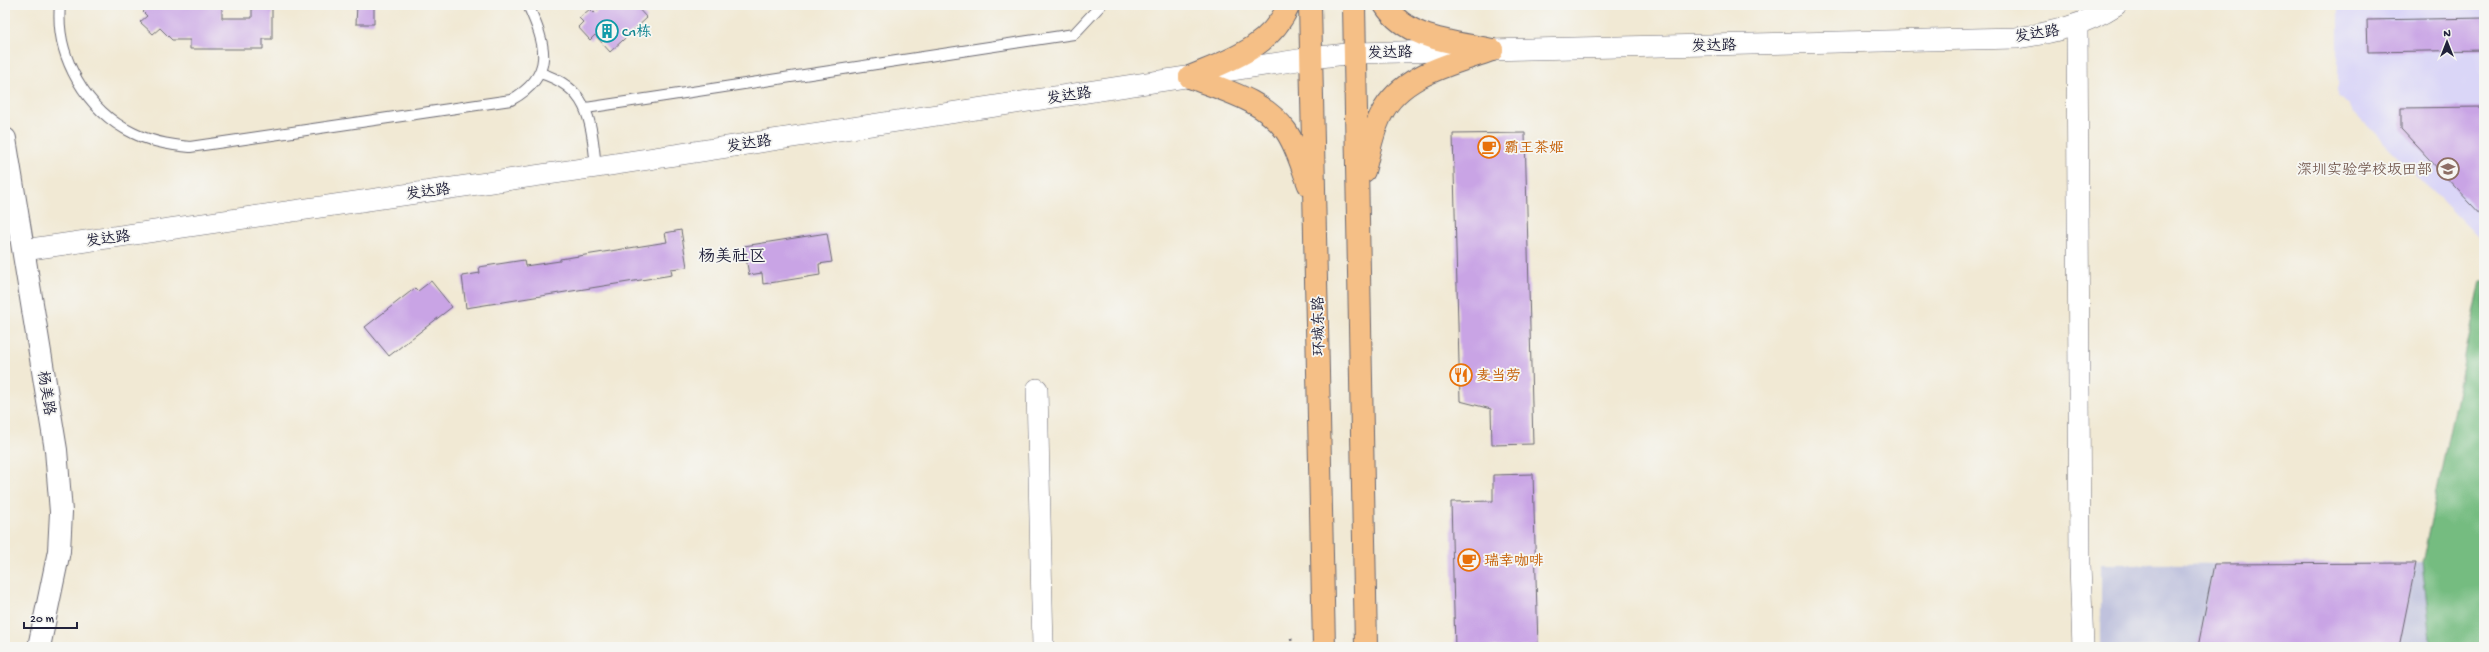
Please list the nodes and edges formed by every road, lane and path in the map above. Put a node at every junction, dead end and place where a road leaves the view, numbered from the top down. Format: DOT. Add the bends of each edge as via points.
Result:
graph roads {
  1 [pos="60,5"];
  2 [pos="528,5"];
  3 [pos="1102,5"];
  4 [pos="1290,5"];
  5 [pos="1310,5"];
  6 [pos="1354,5"];
  7 [pos="1385,5"];
  8 [pos="2116,5"];
  9 [pos="2077,26"];
  10 [pos="1492,50"];
  11 [pos="1355,53"];
  12 [pos="1312,58"];
  13 [pos="540,73"];
  14 [pos="1190,77"];
  15 [pos="586,108"];
  16 [pos="5,139"];
  17 [pos="596,167"];
  18 [pos="1358,193"];
  19 [pos="1315,199"];
  20 [pos="24,250"];
  21 [pos="1037,389"];
  22 [pos="1291,638"];
  23 [pos="40,647"];
  24 [pos="1044,647"];
  25 [pos="1292,647"];
  26 [pos="1324,647"];
  27 [pos="1366,647"];
  28 [pos="2083,647"];
  1 -- 13 [label="lane" via="63,44 72,72 88,97 108,117 133,133 175,146 190,148 219,145 498,104 523,94"];
  2 -- 13 [label="lane" via="544,46 544,60"];
  3 -- 15 [label="lane" via="1074,34"];
  4 -- 14 [label="main road" via="1272,33 1252,50"];
  5 -- 12 [label="main road, 环城东路"];
  6 -- 11 [label="main road"];
  7 -- 10 [label="main road" via="1395,18 1417,32"];
  8 -- 9 [label="street, 发达路"];
  9 -- 10 [label="street, 发达路" via="2048,34 2016,38"];
  9 -- 28 [label="street" via="2080,565"];
  10 -- 11 [label="street, 发达路"];
  10 -- 18 [label="main road" via="1418,78 1397,94 1376,126"];
  11 -- 12 [label="street, 发达路"];
  11 -- 18 [label="main road"];
  12 -- 14 [label="street, 发达路"];
  12 -- 19 [label="main road, 环城东路"];
  13 -- 15 [label="lane" via="570,87"];
  14 -- 17 [label="street, 发达路"];
  14 -- 19 [label="main road" via="1253,103 1276,119 1293,143"];
  15 -- 17 [label="lane"];
  16 -- 20 [label="street, 杨美路"];
  17 -- 20 [label="street, 发达路"];
  18 -- 27 [label="main road"];
  19 -- 26 [label="main road, 环城东路"];
  20 -- 23 [label="street, 杨美路" via="56,450 61,512 59,551"];
  21 -- 24 [label="street"];
  22 -- 25 [label="path"];
}
